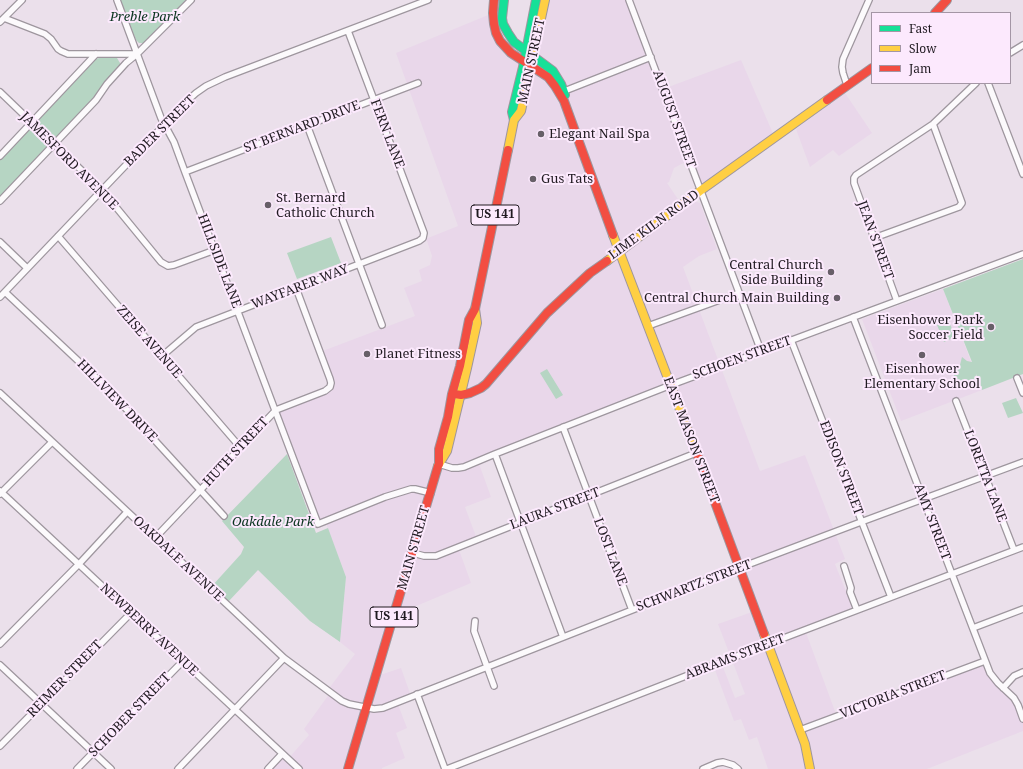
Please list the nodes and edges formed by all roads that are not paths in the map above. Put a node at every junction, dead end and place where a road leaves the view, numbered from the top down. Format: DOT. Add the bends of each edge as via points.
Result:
graph roads {
  1 [pos="22,0"];
  2 [pos="117,0"];
  3 [pos="191,0"];
  4 [pos="428,0"];
  5 [pos="494,0"];
  6 [pos="504,0"];
  7 [pos="536,0"];
  8 [pos="545,0"];
  9 [pos="630,0"];
  10 [pos="869,0"];
  11 [pos="947,0"];
  12 [pos="936,12"];
  13 [pos="2,20"];
  14 [pos="348,30"];
  15 [pos="1023,45"];
  16 [pos="526,50"];
  17 [pos="1011,52"];
  18 [pos="96,54"];
  19 [pos="137,54"];
  20 [pos="533,55"];
  21 [pos="651,57"];
  22 [pos="528,64"];
  23 [pos="871,69"];
  24 [pos="418,83"];
  25 [pos="975,84"];
  26 [pos="988,84"];
  27 [pos="847,85"];
  28 [pos="0,92"];
  29 [pos="562,92"];
  30 [pos="374,100"];
  31 [pos="32,122"];
  32 [pos="933,124"];
  33 [pos="164,125"];
  34 [pos="306,125"];
  35 [pos="54,144"];
  36 [pos="0,156"];
  37 [pos="185,172"];
  38 [pos="1023,174"];
  39 [pos="102,190"];
  40 [pos="700,191"];
  41 [pos="0,201"];
  42 [pos="58,236"];
  43 [pos="423,238"];
  44 [pos="874,238"];
  45 [pos="0,242"];
  46 [pos="215,250"];
  47 [pos="619,251"];
  48 [pos="1023,254"];
  49 [pos="359,264"];
  50 [pos="27,268"];
  51 [pos="296,288"];
  52 [pos="5,292"];
  53 [pos="739,293"];
  54 [pos="0,297"];
  55 [pos="897,301"];
  56 [pos="475,308"];
  57 [pos="238,311"];
  58 [pos="853,317"];
  59 [pos="382,325"];
  60 [pos="648,326"];
  61 [pos="791,340"];
  62 [pos="761,351"];
  63 [pos="162,356"];
  64 [pos="1017,378"];
  65 [pos="671,385"];
  66 [pos="1023,393"];
  67 [pos="452,394"];
  68 [pos="0,395"];
  69 [pos="461,395"];
  70 [pos="956,401"];
  71 [pos="276,410"];
  72 [pos="563,427"];
  73 [pos="52,442"];
  74 [pos="240,447"];
  75 [pos="696,453"];
  76 [pos="495,454"];
  77 [pos="1023,462"];
  78 [pos="439,464"];
  79 [pos="985,476"];
  80 [pos="201,490"];
  81 [pos="1,492"];
  82 [pos="431,493"];
  83 [pos="589,495"];
  84 [pos="923,499"];
  85 [pos="127,512"];
  86 [pos="224,516"];
  87 [pos="520,522"];
  88 [pos="862,522"];
  89 [pos="156,538"];
  90 [pos="1023,547"];
  91 [pos="1014,550"];
  92 [pos="413,553"];
  93 [pos="79,564"];
  94 [pos="844,566"];
  95 [pos="739,568"];
  96 [pos="952,574"];
  97 [pos="891,597"];
  98 [pos="1023,609"];
  99 [pos="632,610"];
  100 [pos="857,610"];
  101 [pos="131,613"];
  102 [pos="475,621"];
  103 [pos="973,628"];
  104 [pos="563,637"];
  105 [pos="0,644"];
  106 [pos="768,644"];
  107 [pos="284,658"];
  108 [pos="985,660"];
  109 [pos="183,661"];
  110 [pos="0,665"];
  111 [pos="487,667"];
  112 [pos="1023,672"];
  113 [pos="494,686"];
  114 [pos="1003,688"];
  115 [pos="417,694"];
  116 [pos="41,704"];
  117 [pos="367,708"];
  118 [pos="235,710"];
  119 [pos="1023,719"];
  120 [pos="800,730"];
  121 [pos="0,746"];
  122 [pos="94,752"];
  123 [pos="282,754"];
  124 [pos="77,769"];
  125 [pos="111,769"];
  126 [pos="178,769"];
  127 [pos="268,769"];
  128 [pos="299,769"];
  129 [pos="348,769"];
  130 [pos="446,769"];
  131 [pos="703,769"];
  132 [pos="738,769"];
  133 [pos="810,769"];
  1 -- 13 [label="street"];
  2 -- 19 [label="street, HILLSIDE LANE"];
  3 -- 19 [label="street"];
  4 -- 14 [label="street, BADER STREET"];
  5 -- 22 [label="main road, EAST MASON STREET" via="494,24 498,37 507,49"];
  6 -- 16 [label="main road, EAST MASON STREET" via="502,18 505,29 514,42"];
  7 -- 16 [label="main road, MAIN STREET / US 141"];
  8 -- 20 [label="main road, MAIN STREET / US 141"];
  9 -- 21 [label="street, AUGUST STREET"];
  10 -- 27 [label="street" via="843,59 843,74"];
  11 -- 12 [label="main road"];
  13 -- 18 [label="street" via="45,34 64,53"];
  14 -- 30 [label="street, FERN LANE"];
  14 -- 33 [label="street, BADER STREET" via="217,81 187,101"];
  15 -- 17 [label="street"];
  16 -- 20 [label="main road, EAST MASON STREET"];
  16 -- 22 [label="main road, MAIN STREET / US 141"];
  18 -- 19 [label="street"];
  18 -- 31 [label="street"];
  19 -- 33 [label="street, HILLSIDE LANE"];
  19 -- 35 [label="street" via="126,62 96,100"];
  20 -- 22 [label="main road, MAIN STREET / US 141"];
  20 -- 29 [label="main road, EAST MASON STREET" via="556,75"];
  21 -- 29 [label="street"];
  21 -- 40 [label="street, AUGUST STREET"];
  22 -- 29 [label="main road, EAST MASON STREET" via="548,77"];
  22 -- 56 [label="main road, MAIN STREET / US 141" via="521,111 514,120"];
  23 -- 27 [label="main road, LIME KILN ROAD"];
  24 -- 30 [label="street, ST BERNARD DRIVE"];
  25 -- 32 [label="street"];
  26 -- 38 [label="street"];
  27 -- 40 [label="main road, LIME KILN ROAD"];
  28 -- 31 [label="street, JAMESFORD AVENUE"];
  29 -- 47 [label="main road, EAST MASON STREET"];
  30 -- 34 [label="street, ST BERNARD DRIVE"];
  30 -- 43 [label="street, FERN LANE" via="424,233"];
  31 -- 35 [label="street, JAMESFORD AVENUE"];
  31 -- 36 [label="street"];
  32 -- 44 [label="street, JEAN STREET" via="854,178"];
  32 -- 44 [label="street" via="962,202 959,207"];
  33 -- 37 [label="street, HILLSIDE LANE" via="174,142"];
  33 -- 39 [label="street, BADER STREET"];
  34 -- 37 [label="street, ST BERNARD DRIVE"];
  34 -- 49 [label="street"];
  35 -- 39 [label="street, JAMESFORD AVENUE"];
  35 -- 41 [label="street"];
  37 -- 46 [label="street, HILLSIDE LANE"];
  39 -- 42 [label="street, BADER STREET"];
  39 -- 46 [label="street, JAMESFORD AVENUE" via="164,264 174,266"];
  40 -- 47 [label="main road, LIME KILN ROAD"];
  40 -- 53 [label="street, AUGUST STREET"];
  42 -- 50 [label="street, BADER STREET"];
  42 -- 63 [label="street, ZEISE AVENUE"];
  43 -- 49 [label="street, WAYFARER WAY"];
  44 -- 55 [label="street, JEAN STREET"];
  45 -- 50 [label="street"];
  46 -- 57 [label="street, HILLSIDE LANE"];
  47 -- 60 [label="main road, EAST MASON STREET"];
  47 -- 69 [label="main road, LIME KILN ROAD" via="585,277 547,312 486,384"];
  48 -- 55 [label="street, SCHOEN STREET"];
  49 -- 51 [label="street, WAYFARER WAY"];
  49 -- 59 [label="street"];
  50 -- 52 [label="street, BADER STREET"];
  51 -- 57 [label="street, WAYFARER WAY"];
  51 -- 71 [label="street, HUTH STREET" via="330,385 325,391"];
  52 -- 54 [label="street, BADER STREET"];
  52 -- 80 [label="street, HILLVIEW DRIVE" via="107,388"];
  53 -- 60 [label="street"];
  53 -- 62 [label="street, AUGUST STREET"];
  55 -- 58 [label="street, SCHOEN STREET"];
  56 -- 67 [label="main road, MAIN STREET / US 141" via="469,320"];
  56 -- 69 [label="main road, MAIN STREET / US 141" via="478,320"];
  57 -- 63 [label="street, WAYFARER WAY" via="196,327"];
  57 -- 71 [label="street, HILLSIDE LANE"];
  58 -- 61 [label="street, SCHOEN STREET"];
  58 -- 84 [label="street, AMY STREET"];
  60 -- 65 [label="main road, EAST MASON STREET"];
  61 -- 62 [label="street, SCHOEN STREET"];
  61 -- 88 [label="street, EDISON STREET"];
  62 -- 65 [label="street, SCHOEN STREET"];
  63 -- 74 [label="street, ZEISE AVENUE"];
  64 -- 66 [label="street"];
  65 -- 72 [label="street, SCHOEN STREET"];
  65 -- 75 [label="main road, EAST MASON STREET"];
  67 -- 69 [label="main road, LIME KILN ROAD"];
  67 -- 78 [label="main road, MAIN STREET / US 141" via="438,449"];
  68 -- 73 [label="street, OAKDALE AVENUE"];
  69 -- 78 [label="main road, MAIN STREET / US 141" via="447,451"];
  70 -- 79 [label="street, LORETTA LANE"];
  71 -- 74 [label="street, HUTH STREET"];
  71 -- 82 [label="street, HILLSIDE LANE" via="318,524 410,489"];
  72 -- 76 [label="street, SCHOEN STREET"];
  72 -- 83 [label="street, LOST LANE"];
  73 -- 81 [label="street"];
  73 -- 85 [label="street, OAKDALE AVENUE"];
  74 -- 80 [label="street, HUTH STREET"];
  75 -- 83 [label="street, LAURA STREET"];
  75 -- 95 [label="main road, EAST MASON STREET"];
  76 -- 78 [label="street, SCHOEN STREET" via="464,467 452,468"];
  76 -- 87 [label="street"];
  77 -- 79 [label="street, SCHWARTZ STREET"];
  78 -- 82 [label="main road, MAIN STREET / US 141"];
  79 -- 84 [label="street, SCHWARTZ STREET"];
  79 -- 91 [label="street, LORETTA LANE"];
  80 -- 86 [label="street, HILLVIEW DRIVE"];
  80 -- 89 [label="street, HUTH STREET"];
  81 -- 93 [label="street, NEWBERRY AVENUE"];
  82 -- 92 [label="main road, MAIN STREET / US 141"];
  83 -- 87 [label="street, LAURA STREET"];
  83 -- 99 [label="street, LOST LANE"];
  84 -- 88 [label="street, SCHWARTZ STREET"];
  84 -- 96 [label="street, AMY STREET"];
  85 -- 89 [label="street, OAKDALE AVENUE"];
  85 -- 93 [label="street"];
  87 -- 92 [label="street, LAURA STREET" via="436,556"];
  87 -- 104 [label="street"];
  88 -- 95 [label="street, SCHWARTZ STREET"];
  88 -- 97 [label="street, EDISON STREET"];
  89 -- 107 [label="street, OAKDALE AVENUE"];
  90 -- 91 [label="street, ABRAMS STREET"];
  91 -- 96 [label="street, ABRAMS STREET"];
  92 -- 117 [label="main road, MAIN STREET / US 141"];
  93 -- 101 [label="street, NEWBERRY AVENUE"];
  93 -- 105 [label="street"];
  94 -- 100 [label="street"];
  95 -- 99 [label="street, SCHWARTZ STREET"];
  95 -- 106 [label="main road, EAST MASON STREET"];
  96 -- 97 [label="street, ABRAMS STREET"];
  96 -- 103 [label="street, AMY STREET"];
  97 -- 100 [label="street, ABRAMS STREET"];
  98 -- 103 [label="street"];
  99 -- 104 [label="street, SCHWARTZ STREET"];
  100 -- 106 [label="street, ABRAMS STREET"];
  101 -- 109 [label="street, NEWBERRY AVENUE"];
  101 -- 116 [label="street, REIMER STREET"];
  102 -- 111 [label="street" via="474,630"];
  103 -- 108 [label="street, AMY STREET"];
  104 -- 111 [label="street, SCHWARTZ STREET"];
  106 -- 120 [label="main road, EAST MASON STREET"];
  106 -- 130 [label="street, ABRAMS STREET"];
  107 -- 117 [label="street, OAKDALE AVENUE" via="342,702"];
  107 -- 118 [label="street"];
  108 -- 114 [label="street, AMY STREET" via="993,678"];
  108 -- 120 [label="street, VICTORIA STREET"];
  109 -- 118 [label="street, NEWBERRY AVENUE"];
  109 -- 122 [label="street, SCHOBER STREET"];
  110 -- 116 [label="street"];
  111 -- 113 [label="street"];
  111 -- 115 [label="street, SCHWARTZ STREET"];
  112 -- 114 [label="street" via="1014,676"];
  114 -- 119 [label="street, AMY STREET" via="1014,698"];
  115 -- 117 [label="street, SCHWARTZ STREET" via="383,708"];
  115 -- 130 [label="street"];
  116 -- 121 [label="street, REIMER STREET"];
  116 -- 122 [label="street"];
  117 -- 129 [label="main road, MAIN STREET / US 141"];
  118 -- 123 [label="street, NEWBERRY AVENUE"];
  118 -- 126 [label="street"];
  120 -- 133 [label="main road, EAST MASON STREET"];
  122 -- 124 [label="street, SCHOBER STREET"];
  122 -- 125 [label="street"];
  123 -- 127 [label="street"];
  123 -- 128 [label="street, NEWBERRY AVENUE"];
  131 -- 132 [label="street" via="723,762"];
}
